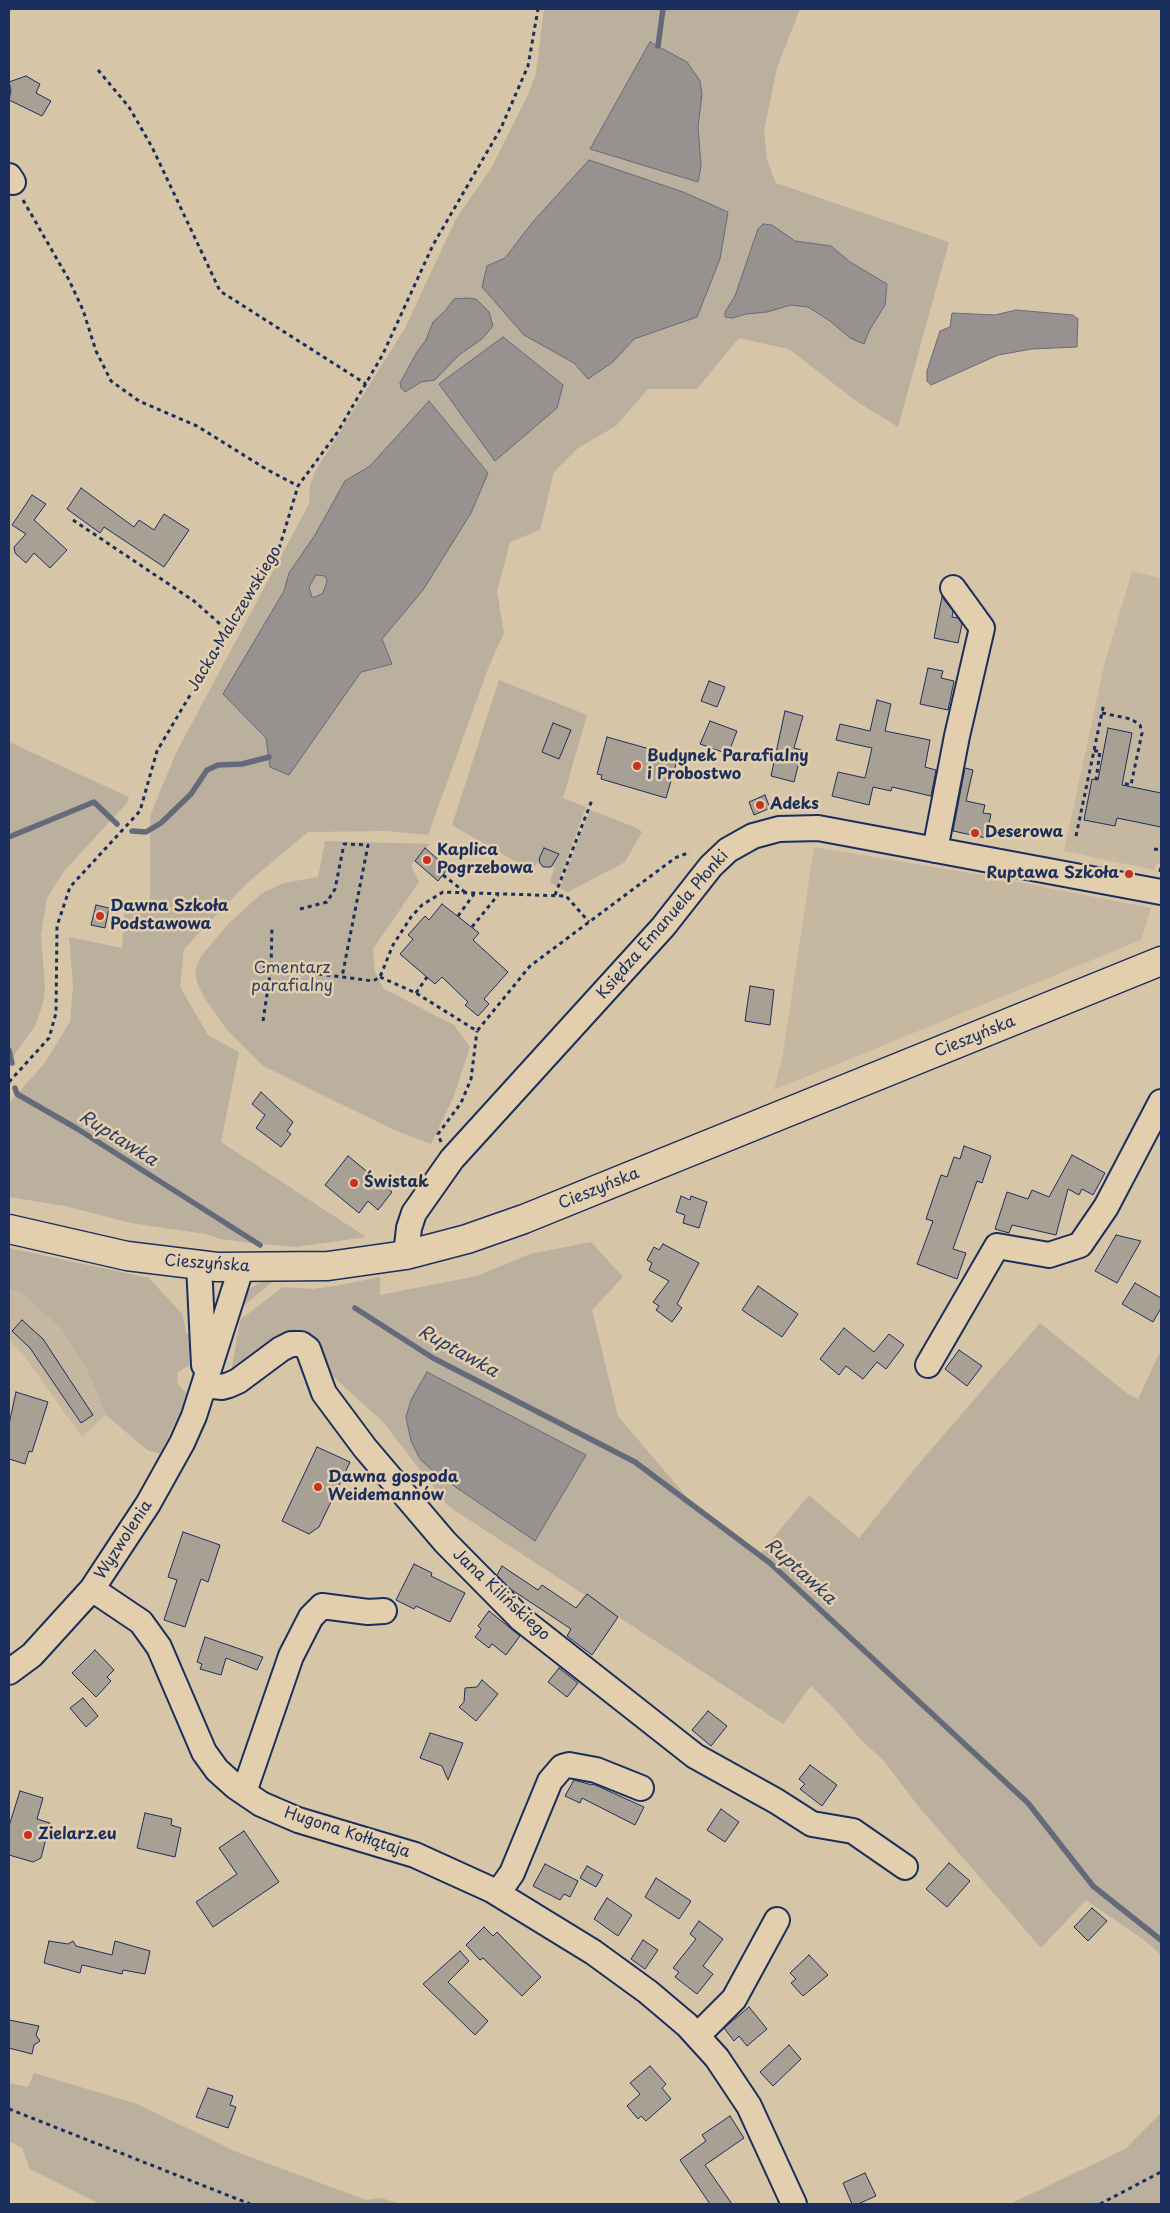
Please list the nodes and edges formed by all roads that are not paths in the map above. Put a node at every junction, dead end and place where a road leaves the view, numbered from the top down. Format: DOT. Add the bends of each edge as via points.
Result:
graph roads {
  1 [pos="953,588"];
  2 [pos="936,850"];
  3 [pos="1161,882"];
  4 [pos="1161,962"];
  5 [pos="1161,1102"];
  6 [pos="9,1230"];
  7 [pos="406,1255"];
  8 [pos="199,1265"];
  9 [pos="239,1267"];
  10 [pos="928,1365"];
  11 [pos="205,1385"];
  12 [pos="92,1590"];
  13 [pos="384,1611"];
  14 [pos="9,1672"];
  15 [pos="641,1788"];
  16 [pos="244,1792"];
  17 [pos="905,1867"];
  18 [pos="498,1893"];
  19 [pos="777,1920"];
  20 [pos="697,2036"];
  21 [pos="794,2204"];
  1 -- 2 [label="street" via="982,628 957,736"];
  2 -- 3 [label="street, Księdza Emanuela Płonki"];
  2 -- 7 [label="street, Księdza Emanuela Płonki" via="818,828 778,829 753,836 728,850 711,866 663,928 452,1159 414,1213"];
  4 -- 7 [label="main road, Cieszyńska" via="524,1219"];
  5 -- 10 [label="street" via="1106,1207 1080,1245 1049,1255 997,1246"];
  6 -- 8 [label="main road, Cieszyńska" via="127,1256"];
  7 -- 9 [label="main road, Cieszyńska" via="328,1266"];
  8 -- 9 [label="main road, Cieszyńska"];
  8 -- 11 [label="street, Wyzwolenia"];
  9 -- 11 [label="street, Wyzwolenia"];
  11 -- 12 [label="street, Wyzwolenia" via="182,1443 148,1504"];
  11 -- 17 [label="street, Jana Kilińskiego" via="229,1385 281,1349 301,1344 308,1349 324,1393 365,1448 445,1542 521,1620 694,1756 812,1824 853,1831"];
  12 -- 14 [label="street, Wyzwolenia" via="32,1655"];
  12 -- 16 [label="street, Hugona Kołłątaja" via="141,1622 159,1647 204,1752 217,1770"];
  13 -- 16 [label="street" via="322,1606 311,1617 291,1656"];
  15 -- 18 [label="street" via="596,1770 569,1764 562,1767 550,1781 512,1873"];
  16 -- 18 [label="street, Hugona Kołłątaja" via="261,1804 298,1820 415,1855"];
  18 -- 20 [label="street, Hugona Kołłątaja" via="593,1952 648,1992"];
  19 -- 20 [label="street" via="734,1999"];
  20 -- 21 [label="street, Hugona Kołłątaja" via="717,2058 749,2106"];
}
